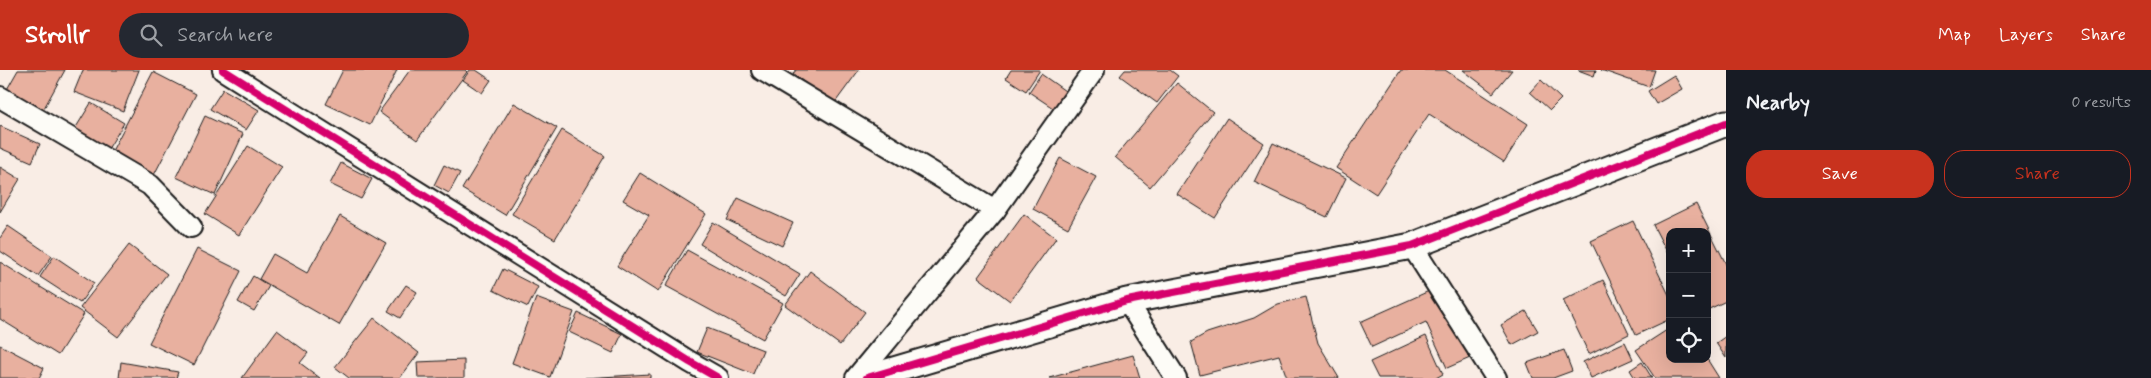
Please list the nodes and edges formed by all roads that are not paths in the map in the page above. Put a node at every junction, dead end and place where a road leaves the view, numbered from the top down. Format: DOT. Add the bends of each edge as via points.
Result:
graph roads {
  1 [pos="223,70"];
  2 [pos="762,70"];
  3 [pos="1094,70"];
  4 [pos="0,97"];
  5 [pos="1726,122"];
  6 [pos="995,210"];
  7 [pos="191,227"];
  8 [pos="1412,246"];
  9 [pos="1127,300"];
  10 [pos="718,378"];
  11 [pos="856,378"];
  12 [pos="867,378"];
  13 [pos="1176,378"];
  14 [pos="1496,378"];
  1 -- 10 [label="street"];
  2 -- 6 [label="street"];
  3 -- 6 [label="street"];
  4 -- 7 [label="street" via="150,185"];
  5 -- 8 [label="street"];
  6 -- 11 [label="street"];
  8 -- 9 [label="street"];
  8 -- 14 [label="street"];
  9 -- 12 [label="street"];
  9 -- 13 [label="street"];
}
